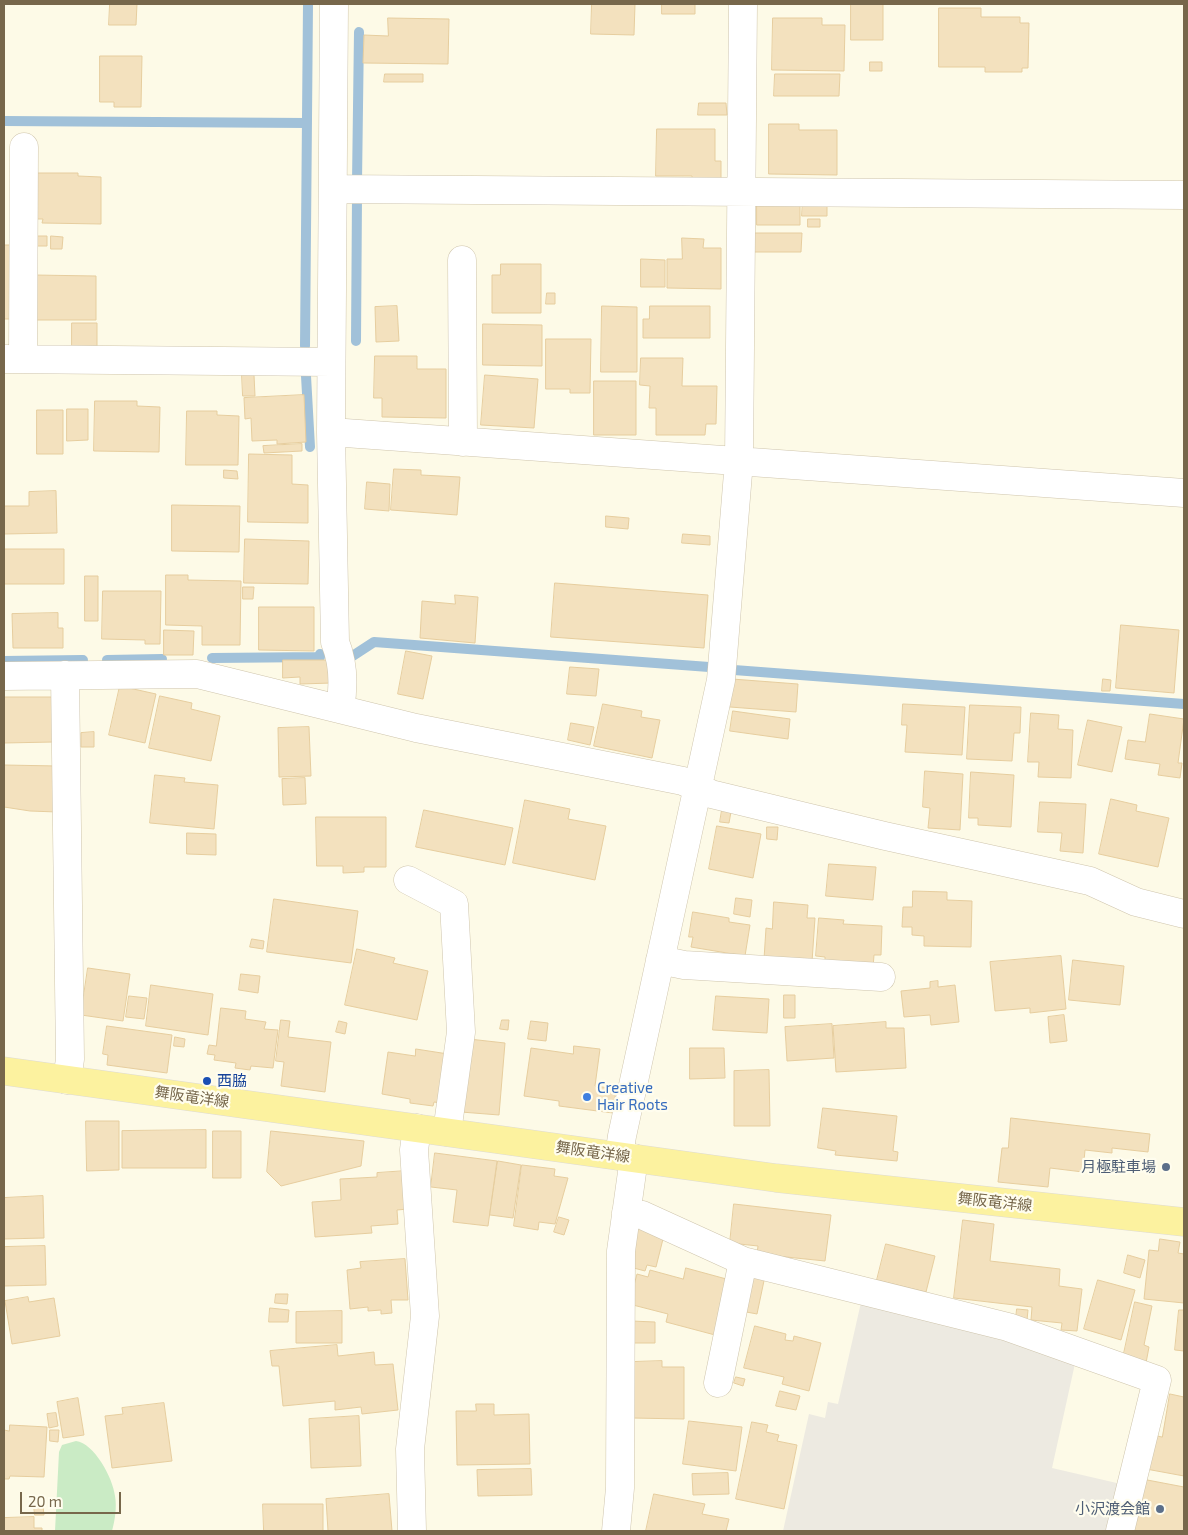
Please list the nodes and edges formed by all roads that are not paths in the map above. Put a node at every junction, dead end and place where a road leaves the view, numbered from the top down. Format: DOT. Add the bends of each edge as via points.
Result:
graph roads {
  1 [pos="334,4"];
  2 [pos="743,4"];
  3 [pos="24,147"];
  4 [pos="333,189"];
  5 [pos="741,192"];
  6 [pos="1184,195"];
  7 [pos="462,260"];
  8 [pos="13,359"];
  9 [pos="331,362"];
  10 [pos="331,432"];
  11 [pos="463,442"];
  12 [pos="739,462"];
  13 [pos="1184,493"];
  14 [pos="65,675"];
  15 [pos="4,676"];
  16 [pos="340,709"];
  17 [pos="697,788"];
  18 [pos="408,880"];
  19 [pos="1184,914"];
  20 [pos="660,960"];
  21 [pos="881,977"];
  22 [pos="4,1072"];
  23 [pos="67,1080"];
  24 [pos="417,1128"];
  25 [pos="447,1132"];
  26 [pos="627,1157"];
  27 [pos="626,1213"];
  28 [pos="1184,1222"];
  29 [pos="743,1261"];
  30 [pos="718,1383"];
  31 [pos="412,1531"];
  32 [pos="616,1531"];
  33 [pos="1120,1531"];
  1 -- 4 [label="street"];
  2 -- 5 [label="street"];
  3 -- 8 [label="street"];
  4 -- 5 [label="street"];
  4 -- 9 [label="street"];
  5 -- 6 [label="street"];
  5 -- 12 [label="street"];
  7 -- 11 [label="street"];
  8 -- 9 [label="street"];
  9 -- 10 [label="street"];
  10 -- 11 [label="street"];
  10 -- 16 [label="street" via="335,642 342,659"];
  11 -- 12 [label="street"];
  12 -- 13 [label="street"];
  12 -- 17 [label="street" via="721,680"];
  14 -- 15 [label="street"];
  14 -- 16 [label="street" via="197,674"];
  14 -- 23 [label="street" via="70,1059"];
  16 -- 17 [label="street" via="416,728 683,781"];
  17 -- 19 [label="street" via="884,836 1090,881 1136,902"];
  17 -- 20 [label="street"];
  18 -- 25 [label="street" via="454,904 461,1032"];
  20 -- 21 [label="street" via="684,965"];
  20 -- 26 [label="street"];
  22 -- 23 [label="main road, 舞阪竜洋線"];
  23 -- 24 [label="main road, 舞阪竜洋線"];
  24 -- 25 [label="main road, 舞阪竜洋線"];
  24 -- 31 [label="street" via="414,1150 425,1316 410,1449"];
  25 -- 26 [label="main road, 舞阪竜洋線"];
  26 -- 27 [label="street"];
  26 -- 28 [label="main road, 舞阪竜洋線" via="776,1178"];
  27 -- 29 [label="street" via="642,1215"];
  27 -- 32 [label="street" via="621,1251 620,1488"];
  29 -- 30 [label="street"];
  29 -- 33 [label="street" via="1008,1326 1156,1380"];
}
